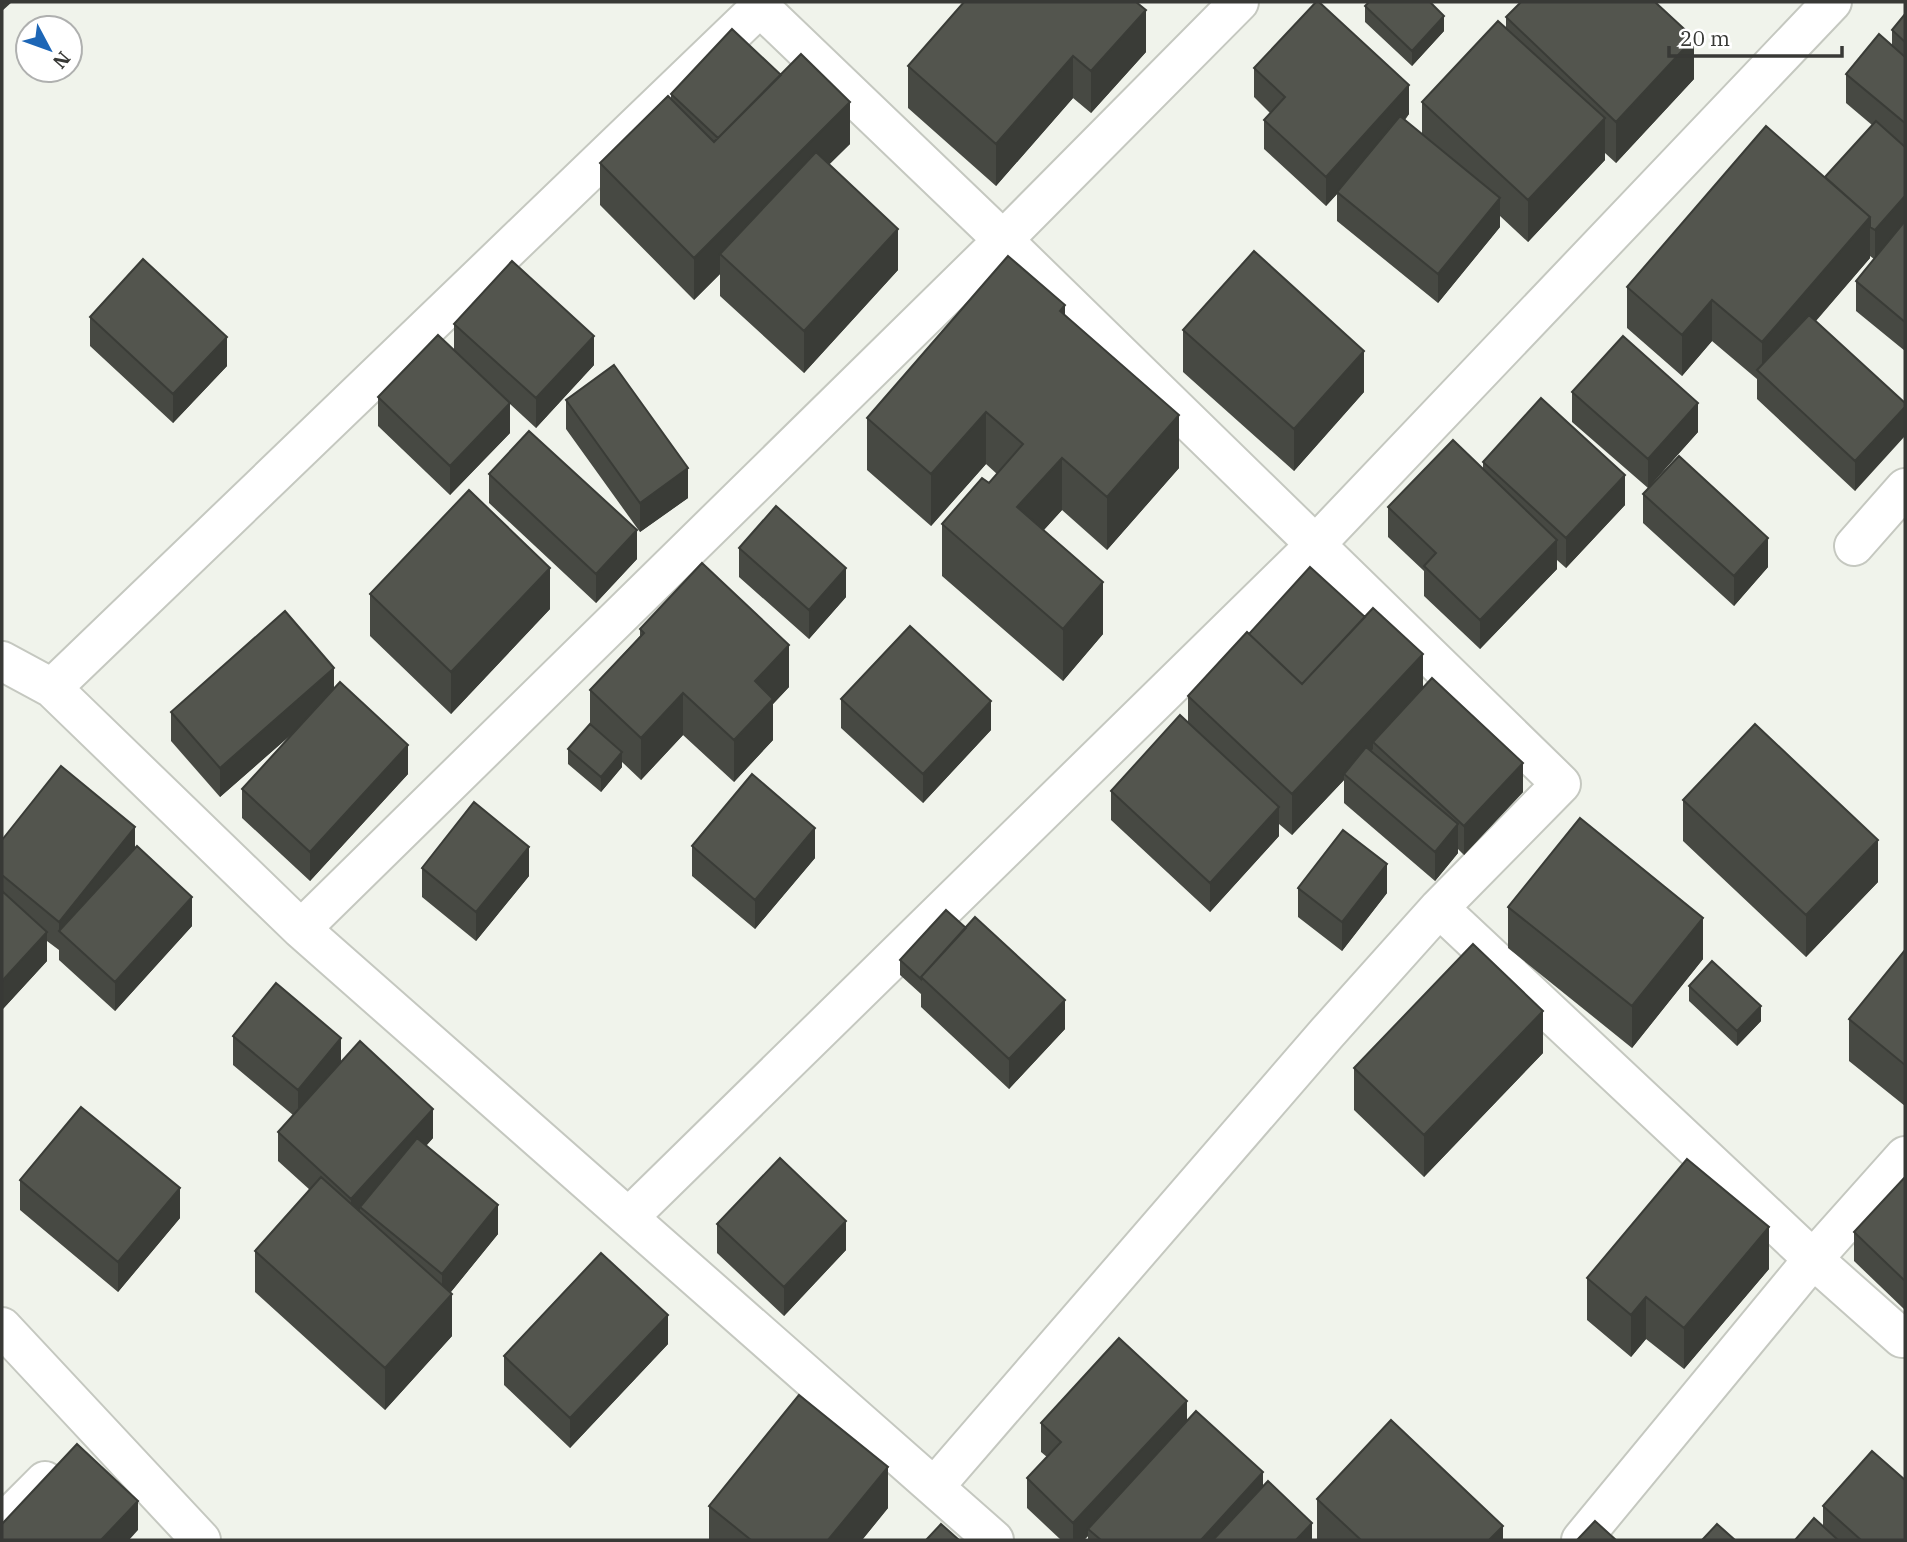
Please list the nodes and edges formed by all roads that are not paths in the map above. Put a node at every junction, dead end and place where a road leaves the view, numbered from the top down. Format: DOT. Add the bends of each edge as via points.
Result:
graph roads {
  1 [pos="1239,2"];
  2 [pos="1832,2"];
  3 [pos="763,5"];
  4 [pos="1003,240"];
  5 [pos="1905,488"];
  6 [pos="1316,544"];
  7 [pos="1854,546"];
  8 [pos="2,661"];
  9 [pos="52,688"];
  10 [pos="1439,908"];
  11 [pos="301,929"];
  12 [pos="1905,1156"];
  13 [pos="629,1217"];
  14 [pos="1813,1259"];
  15 [pos="2,1327"];
  16 [pos="1902,1338"];
  17 [pos="97,1429"];
  18 [pos="935,1486"];
  19 [pos="2,1524"];
  20 [pos="201,1540"];
  21 [pos="994,1540"];
  22 [pos="1581,1540"];
  1 -- 4 [label="street"];
  2 -- 6 [label="street"];
  3 -- 4 [label="street"];
  3 -- 9 [label="street"];
  4 -- 6 [label="street"];
  4 -- 11 [label="street"];
  5 -- 7 [label="street"];
  6 -- 10 [label="street" via="1561,784"];
  6 -- 13 [label="street"];
  8 -- 9 [label="street"];
  9 -- 11 [label="street"];
  10 -- 14 [label="street"];
  10 -- 18 [label="street"];
  11 -- 13 [label="street"];
  12 -- 14 [label="street"];
  13 -- 18 [label="street"];
  14 -- 16 [label="street"];
  14 -- 22 [label="street"];
  15 -- 17 [label="street"];
  17 -- 19 [label="street"];
  17 -- 20 [label="street"];
  18 -- 21 [label="street"];
}
